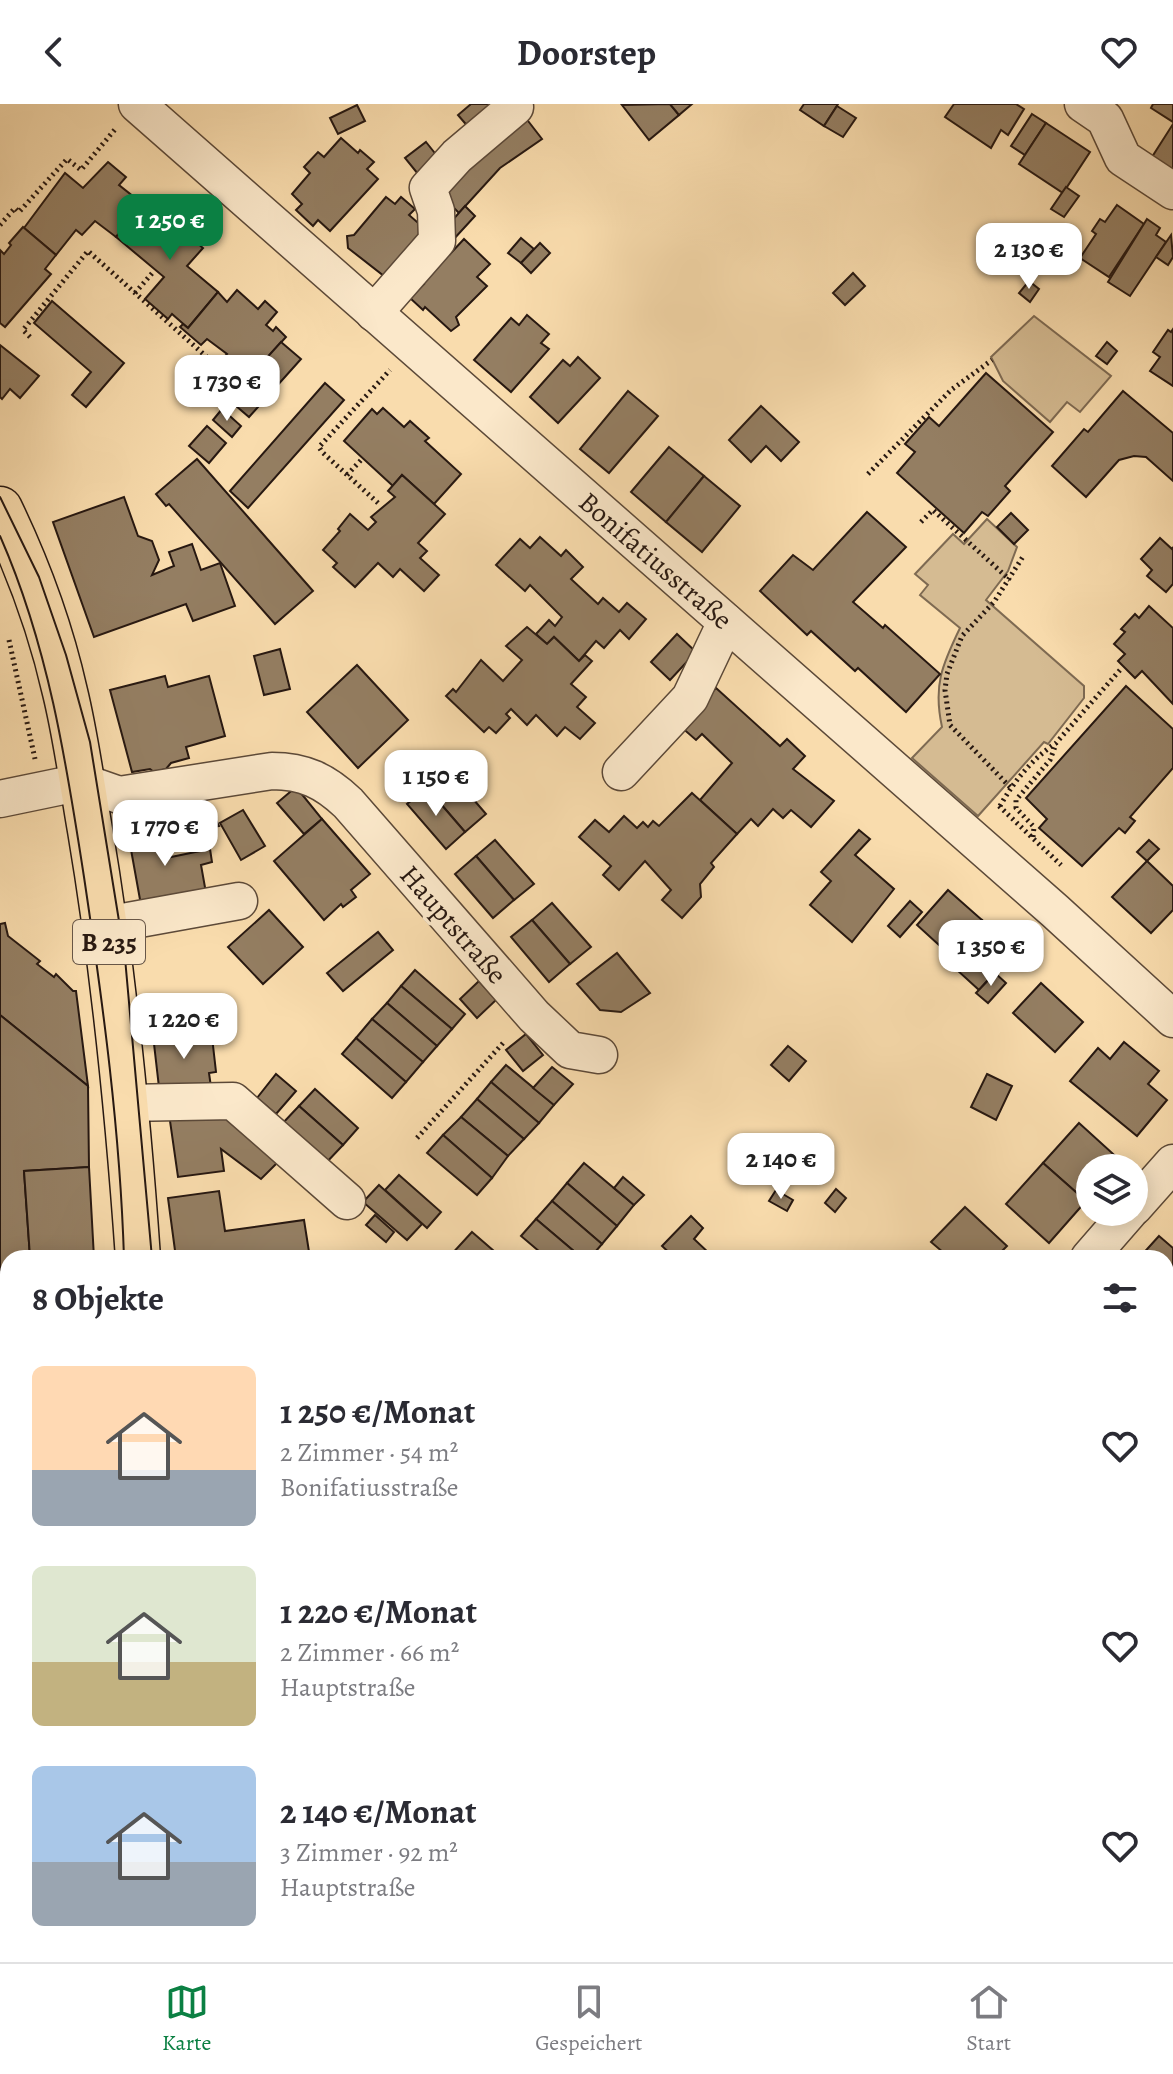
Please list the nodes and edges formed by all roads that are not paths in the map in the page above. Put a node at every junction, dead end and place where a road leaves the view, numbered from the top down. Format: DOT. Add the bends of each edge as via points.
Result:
graph roads {
  1 [pos="1083,104"];
  2 [pos="515,107"];
  3 [pos="127,115"];
  4 [pos="1173,191"];
  5 [pos="374,313"];
  6 [pos="0,509"];
  7 [pos="726,622"];
  8 [pos="621,772"];
  9 [pos="62,786"];
  10 [pos="0,799"];
  11 [pos="239,901"];
  12 [pos="106,925"];
  13 [pos="1173,1019"];
  14 [pos="599,1055"];
  15 [pos="125,1103"];
  16 [pos="1173,1163"];
  17 [pos="1148,1191"];
  18 [pos="347,1201"];
  19 [pos="1117,1226"];
  20 [pos="137,1250"];
  21 [pos="1096,1250"];
  1 -- 4 [label="street" via="1105,119 1123,158"];
  2 -- 5 [label="street" via="428,188 436,211 437,241"];
  3 -- 5 [label="street, Bonifatiusstraße"];
  5 -- 7 [label="street, Bonifatiusstraße"];
  6 -- 9 [label="main road, B 235" via="27,573 65,693"];
  7 -- 8 [label="street" via="690,698"];
  7 -- 13 [label="street, Bonifatiusstraße"];
  9 -- 10 [label="street"];
  9 -- 12 [label="main road, B 235"];
  9 -- 14 [label="street, Hauptstraße" via="119,795 272,771 313,777 348,803 534,1016 570,1050"];
  11 -- 12 [label="street"];
  12 -- 15 [label="main road, B 235"];
  15 -- 18 [label="street" via="233,1101"];
  15 -- 20 [label="main road, B 235"];
  16 -- 17 [label="street"];
  19 -- 21 [label="street"];
}
